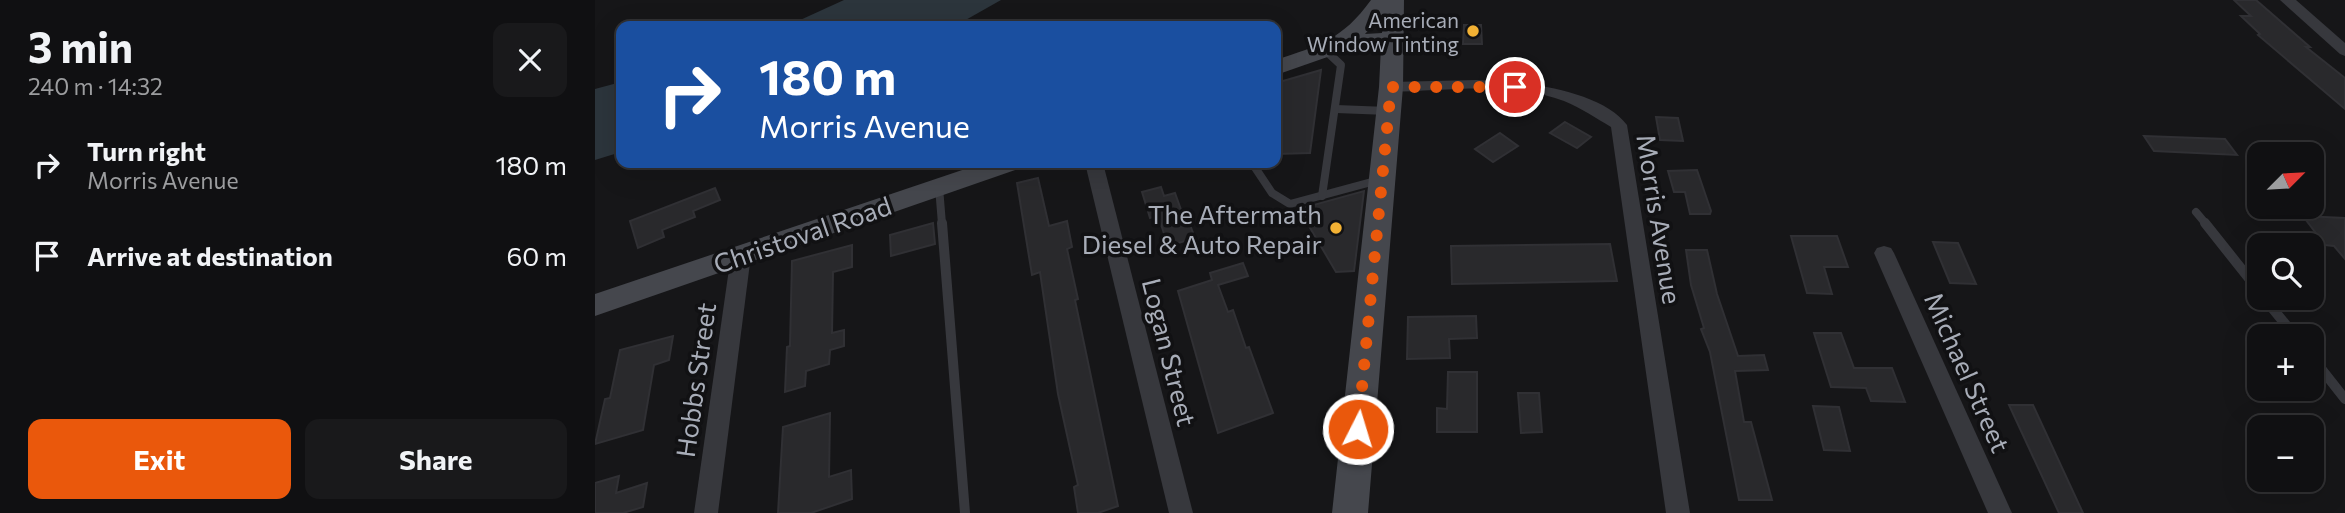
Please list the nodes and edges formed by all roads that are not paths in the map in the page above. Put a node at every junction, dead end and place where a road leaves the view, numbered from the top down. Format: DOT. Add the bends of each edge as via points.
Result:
graph roads {
  1 [pos="1383,0"];
  2 [pos="1394,0"];
  3 [pos="2287,0"];
  4 [pos="2329,37"];
  5 [pos="2345,37"];
  6 [pos="1332,48"];
  7 [pos="2345,51"];
  8 [pos="1281,66"];
  9 [pos="1391,75"];
  10 [pos="1336,109"];
  11 [pos="994,168"];
  12 [pos="1095,168"];
  13 [pos="1256,168"];
  14 [pos="1382,179"];
  15 [pos="939,187"];
  16 [pos="1322,196"];
  17 [pos="2196,212"];
  18 [pos="1884,253"];
  19 [pos="741,255"];
  20 [pos="2247,276"];
  21 [pos="595,305"];
  22 [pos="2274,310"];
  23 [pos="2285,324"];
  24 [pos="2324,372"];
  25 [pos="2345,399"];
  26 [pos="706,513"];
  27 [pos="965,513"];
  28 [pos="1181,513"];
  29 [pos="1350,513"];
  30 [pos="1678,513"];
  31 [pos="2000,513"];
  1 -- 6 [label="main road" via="1367,21"];
  2 -- 9 [label="main road"];
  3 -- 4 [label="street"];
  4 -- 5 [label="street"];
  4 -- 7 [label="street"];
  6 -- 8 [label="main road"];
  6 -- 9 [label="main road" via="1379,55"];
  6 -- 10 [label="lane" via="1341,65"];
  9 -- 10 [label="lane"];
  9 -- 14 [label="main road"];
  9 -- 30 [label="street, Morris Avenue" via="1549,92 1595,109 1619,125"];
  10 -- 16 [label="lane"];
  11 -- 15 [label="main road, Christoval Road"];
  12 -- 28 [label="street, Logan Street"];
  13 -- 16 [label="lane" via="1279,201 1290,204"];
  14 -- 16 [label="lane"];
  14 -- 29 [label="main road"];
  15 -- 19 [label="main road, Christoval Road"];
  15 -- 27 [label="lane"];
  17 -- 20 [label="lane"];
  18 -- 31 [label="street, Michael Street"];
  19 -- 21 [label="main road, Christoval Road"];
  19 -- 26 [label="street, Hobbs Street"];
  22 -- 23 [label="lane"];
  24 -- 25 [label="lane"];
}
